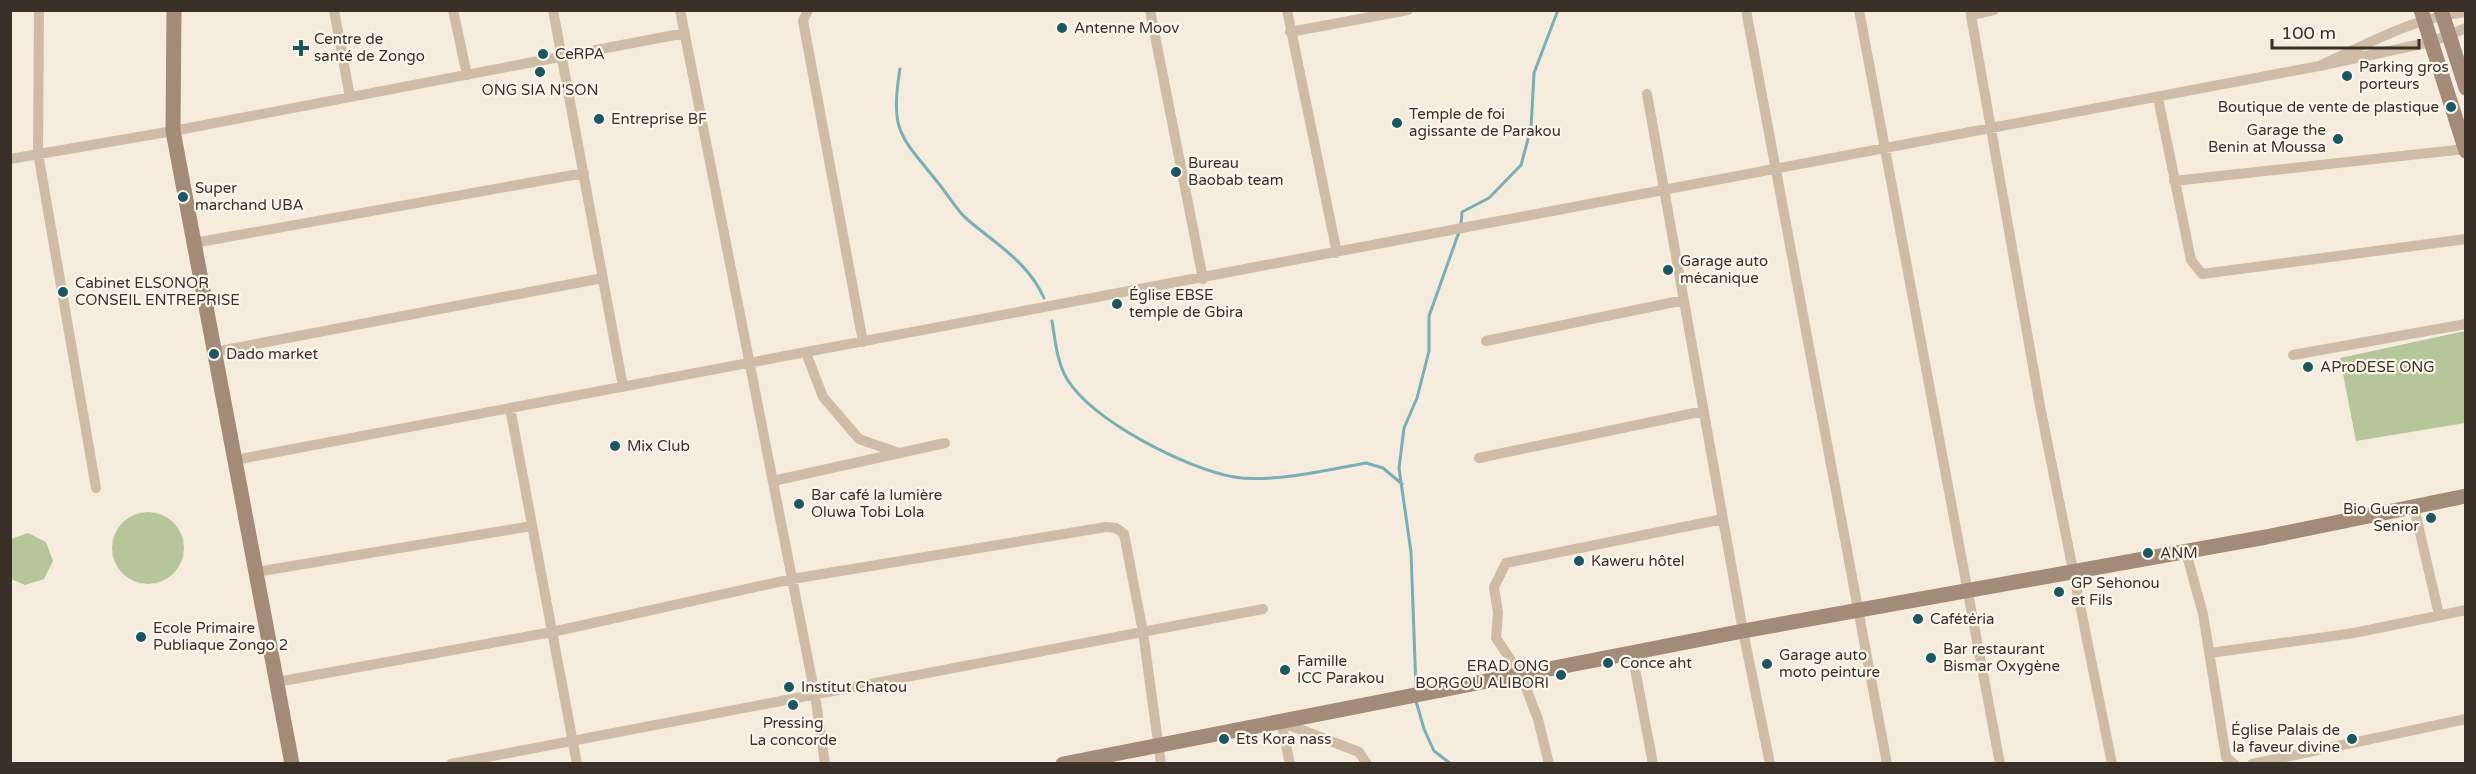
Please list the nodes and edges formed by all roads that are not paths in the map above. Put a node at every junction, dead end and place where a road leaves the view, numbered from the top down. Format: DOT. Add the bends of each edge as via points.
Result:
graph roads {
  1 [pos="39,10"];
  2 [pos="174,10"];
  3 [pos="334,10"];
  4 [pos="453,10"];
  5 [pos="553,10"];
  6 [pos="680,10"];
  7 [pos="808,10"];
  8 [pos="1150,10"];
  9 [pos="1287,10"];
  10 [pos="1408,10"];
  11 [pos="1746,10"];
  12 [pos="1859,10"];
  13 [pos="1994,10"];
  14 [pos="2441,12"];
  15 [pos="2466,12"];
  16 [pos="1971,13"];
  17 [pos="2422,15"];
  18 [pos="2466,28"];
  19 [pos="1290,32"];
  20 [pos="685,33"];
  21 [pos="2449,36"];
  22 [pos="2431,42"];
  23 [pos="562,57"];
  24 [pos="2319,66"];
  25 [pos="467,75"];
  26 [pos="2466,88"];
  27 [pos="1647,93"];
  28 [pos="350,98"];
  29 [pos="2158,98"];
  30 [pos="1989,128"];
  31 [pos="173,131"];
  32 [pos="1885,147"];
  33 [pos="2465,150"];
  34 [pos="38,153"];
  35 [pos="10,159"];
  36 [pos="1776,168"];
  37 [pos="584,172"];
  38 [pos="2174,181"];
  39 [pos="1664,189"];
  40 [pos="2466,239"];
  41 [pos="194,243"];
  42 [pos="1337,253"];
  43 [pos="603,278"];
  44 [pos="1203,279"];
  45 [pos="1684,300"];
  46 [pos="2466,324"];
  47 [pos="1486,341"];
  48 [pos="863,342"];
  49 [pos="214,352"];
  50 [pos="806,353"];
  51 [pos="2293,355"];
  52 [pos="750,363"];
  53 [pos="623,387"];
  54 [pos="510,408"];
  55 [pos="1704,411"];
  56 [pos="945,443"];
  57 [pos="899,453"];
  58 [pos="1479,458"];
  59 [pos="235,460"];
  60 [pos="773,481"];
  61 [pos="96,488"];
  62 [pos="2466,496"];
  63 [pos="2414,507"];
  64 [pos="1723,519"];
  65 [pos="532,526"];
  66 [pos="2186,552"];
  67 [pos="256,572"];
  68 [pos="2074,573"];
  69 [pos="792,579"];
  70 [pos="1968,592"];
  71 [pos="1263,609"];
  72 [pos="1858,610"];
  73 [pos="2466,610"];
  74 [pos="2439,615"];
  75 [pos="1743,631"];
  76 [pos="552,632"];
  77 [pos="1143,632"];
  78 [pos="1632,653"];
  79 [pos="2210,653"];
  80 [pos="1521,675"];
  81 [pos="277,682"];
  82 [pos="814,695"];
  83 [pos="2466,719"];
  84 [pos="1281,722"];
  85 [pos="573,741"];
  86 [pos="1157,746"];
  87 [pos="292,764"];
  88 [pos="451,764"];
  89 [pos="577,764"];
  90 [pos="825,764"];
  91 [pos="1063,764"];
  92 [pos="1161,764"];
  93 [pos="1290,764"];
  94 [pos="1367,764"];
  95 [pos="1549,764"];
  96 [pos="1653,764"];
  97 [pos="1770,764"];
  98 [pos="1887,764"];
  99 [pos="2000,764"];
  100 [pos="2112,764"];
  101 [pos="2234,764"];
  102 [pos="2252,764"];
  1 -- 34 [label="street"];
  2 -- 31 [label="street"];
  3 -- 28 [label="street"];
  4 -- 25 [label="street"];
  5 -- 23 [label="street"];
  6 -- 20 [label="street"];
  7 -- 48 [label="street" via="803,21"];
  8 -- 44 [label="street"];
  9 -- 19 [label="street"];
  10 -- 19 [label="street"];
  11 -- 36 [label="street"];
  12 -- 32 [label="street"];
  13 -- 16 [label="street"];
  14 -- 15 [label="street"];
  14 -- 17 [label="street"];
  14 -- 21 [label="street"];
  16 -- 30 [label="street"];
  17 -- 22 [label="street"];
  17 -- 24 [label="street"];
  18 -- 21 [label="street"];
  19 -- 42 [label="street"];
  20 -- 23 [label="street"];
  20 -- 52 [label="street"];
  21 -- 22 [label="street"];
  21 -- 26 [label="street"];
  22 -- 24 [label="street"];
  22 -- 33 [label="street"];
  23 -- 25 [label="street"];
  23 -- 37 [label="street"];
  24 -- 29 [label="street"];
  25 -- 28 [label="street"];
  27 -- 39 [label="street"];
  28 -- 31 [label="street"];
  29 -- 30 [label="street"];
  29 -- 38 [label="street"];
  30 -- 32 [label="street"];
  30 -- 68 [label="street"];
  31 -- 34 [label="street"];
  31 -- 41 [label="street"];
  32 -- 36 [label="street"];
  32 -- 70 [label="street"];
  33 -- 38 [label="street"];
  34 -- 35 [label="street"];
  34 -- 61 [label="street"];
  36 -- 39 [label="street"];
  36 -- 72 [label="street"];
  37 -- 41 [label="street"];
  37 -- 43 [label="street"];
  38 -- 40 [label="street" via="2191,260 2202,274"];
  39 -- 42 [label="street"];
  39 -- 45 [label="street"];
  41 -- 49 [label="street"];
  42 -- 44 [label="street"];
  43 -- 49 [label="street"];
  43 -- 53 [label="street"];
  44 -- 48 [label="street"];
  45 -- 47 [label="street"];
  45 -- 55 [label="street"];
  46 -- 51 [label="street"];
  48 -- 50 [label="street"];
  49 -- 59 [label="street"];
  50 -- 52 [label="street"];
  50 -- 57 [label="street" via="823,397 859,439"];
  52 -- 53 [label="street"];
  52 -- 60 [label="street"];
  53 -- 54 [label="street"];
  54 -- 59 [label="street"];
  54 -- 65 [label="street"];
  55 -- 58 [label="street"];
  55 -- 64 [label="street"];
  56 -- 57 [label="street"];
  57 -- 60 [label="street"];
  59 -- 67 [label="street"];
  60 -- 69 [label="street"];
  62 -- 63 [label="street"];
  63 -- 66 [label="street"];
  63 -- 74 [label="street"];
  64 -- 75 [label="street"];
  64 -- 80 [label="street" via="1506,563 1494,587 1496,638"];
  65 -- 67 [label="street"];
  65 -- 76 [label="street"];
  66 -- 68 [label="street"];
  66 -- 79 [label="street"];
  67 -- 81 [label="street"];
  68 -- 70 [label="street"];
  68 -- 100 [label="street"];
  69 -- 76 [label="street"];
  69 -- 77 [label="street" via="1106,526 1124,534"];
  69 -- 82 [label="street"];
  70 -- 72 [label="street"];
  70 -- 99 [label="street"];
  71 -- 77 [label="street"];
  72 -- 75 [label="street"];
  72 -- 98 [label="street"];
  73 -- 74 [label="street"];
  74 -- 79 [label="street" via="2354,633"];
  75 -- 78 [label="street"];
  75 -- 97 [label="street"];
  76 -- 81 [label="street"];
  76 -- 85 [label="street"];
  77 -- 82 [label="street"];
  77 -- 86 [label="street"];
  78 -- 80 [label="street"];
  78 -- 96 [label="street"];
  79 -- 101 [label="street" via="2226,757"];
  80 -- 84 [label="street"];
  80 -- 95 [label="street" via="1538,719"];
  81 -- 87 [label="street"];
  82 -- 85 [label="street"];
  82 -- 90 [label="street"];
  83 -- 102 [label="street"];
  84 -- 86 [label="street"];
  84 -- 93 [label="street"];
  84 -- 94 [label="street" via="1359,753"];
  85 -- 88 [label="street"];
  85 -- 89 [label="street"];
  86 -- 91 [label="street"];
  86 -- 92 [label="street"];
}
